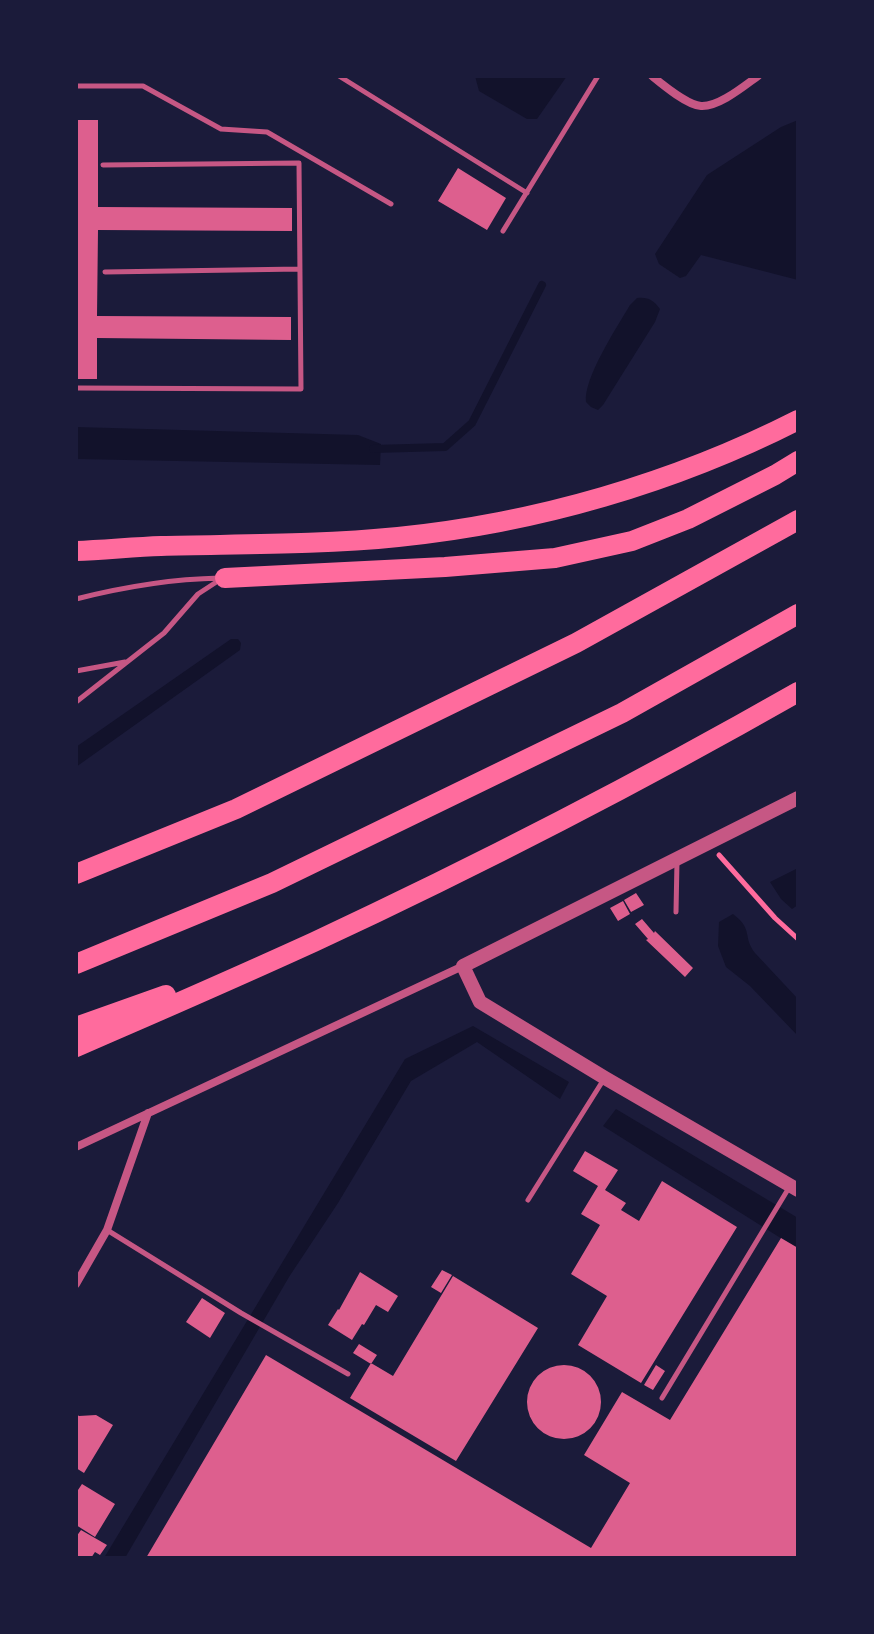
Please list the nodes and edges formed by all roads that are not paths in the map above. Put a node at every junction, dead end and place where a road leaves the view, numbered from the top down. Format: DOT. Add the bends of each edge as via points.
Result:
graph roads {
  1 [pos="339,76"];
  2 [pos="598,76"];
  3 [pos="652,76"];
  4 [pos="758,76"];
  5 [pos="76,86"];
  6 [pos="103,165"];
  7 [pos="527,193"];
  8 [pos="391,204"];
  9 [pos="503,231"];
  10 [pos="300,269"];
  11 [pos="105,272"];
  12 [pos="76,388"];
  13 [pos="798,420"];
  14 [pos="798,461"];
  15 [pos="798,520"];
  16 [pos="76,551"];
  17 [pos="225,578"];
  18 [pos="76,599"];
  19 [pos="798,614"];
  20 [pos="126,662"];
  21 [pos="76,671"];
  22 [pos="798,692"];
  23 [pos="76,702"];
  24 [pos="798,798"];
  25 [pos="677,858"];
  26 [pos="76,874"];
  27 [pos="676,912"];
  28 [pos="313,942"];
  29 [pos="76,964"];
  30 [pos="463,966"];
  31 [pos="76,1027"];
  32 [pos="76,1047"];
  33 [pos="605,1078"];
  34 [pos="148,1113"];
  35 [pos="76,1147"];
  36 [pos="791,1190"];
  37 [pos="528,1200"];
  38 [pos="107,1230"];
  39 [pos="76,1284"];
  40 [pos="348,1374"];
  41 [pos="662,1398"];
  1 -- 7 [label="lane"];
  2 -- 7 [label="lane"];
  3 -- 4 [label="street" via="671,93 701,106 724,100"];
  5 -- 8 [label="lane" via="143,86 221,129 267,132"];
  6 -- 10 [label="lane" via="299,163"];
  7 -- 9 [label="lane"];
  10 -- 11 [label="lane"];
  10 -- 12 [label="lane" via="301,389"];
  13 -- 16 [label="highway" via="614,494 502,522 398,537"];
  14 -- 17 [label="highway" via="688,519 632,541 555,558"];
  15 -- 26 [label="highway" via="576,643 236,809"];
  17 -- 18 [label="lane" via="118,588"];
  17 -- 20 [label="lane" via="198,594 164,633"];
  19 -- 29 [label="highway" via="622,713 272,883"];
  20 -- 21 [label="lane"];
  20 -- 23 [label="lane"];
  22 -- 28 [label="highway" via="540,832"];
  24 -- 25 [label="street"];
  25 -- 27 [label="lane"];
  25 -- 30 [label="street"];
  28 -- 31 [label="highway"];
  28 -- 32 [label="highway"];
  30 -- 33 [label="street" via="480,1002"];
  30 -- 34 [label="street"];
  33 -- 36 [label="street"];
  33 -- 37 [label="lane"];
  34 -- 35 [label="street"];
  34 -- 38 [label="street"];
  36 -- 41 [label="lane"];
  38 -- 39 [label="street"];
  38 -- 40 [label="lane"];
}
